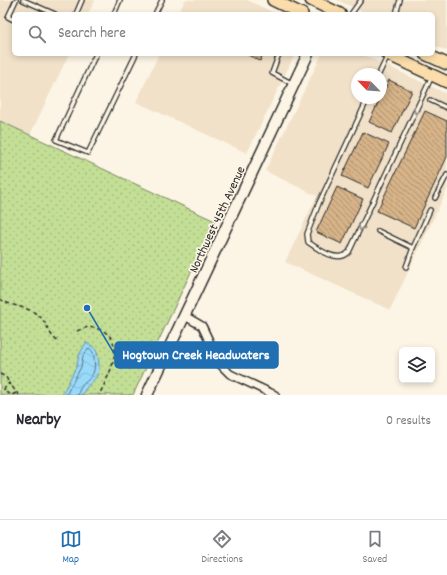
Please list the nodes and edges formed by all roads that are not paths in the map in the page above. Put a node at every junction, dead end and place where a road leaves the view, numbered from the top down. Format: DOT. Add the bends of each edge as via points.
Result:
graph roads {
  1 [pos="16,0"];
  2 [pos="23,0"];
  3 [pos="81,0"];
  4 [pos="120,0"];
  5 [pos="162,0"];
  6 [pos="273,0"];
  7 [pos="310,0"];
  8 [pos="361,0"];
  9 [pos="400,0"];
  10 [pos="326,7"];
  11 [pos="50,12"];
  12 [pos="77,12"];
  13 [pos="115,12"];
  14 [pos="157,12"];
  15 [pos="298,12"];
  16 [pos="336,12"];
  17 [pos="352,12"];
  18 [pos="397,12"];
  19 [pos="12,19"];
  20 [pos="95,56"];
  21 [pos="135,56"];
  22 [pos="278,56"];
  23 [pos="307,56"];
  24 [pos="387,56"];
  25 [pos="392,56"];
  26 [pos="429,56"];
  27 [pos="447,64"];
  28 [pos="382,68"];
  29 [pos="433,75"];
  30 [pos="447,82"];
  31 [pos="294,84"];
  32 [pos="430,100"];
  33 [pos="365,104"];
  34 [pos="447,108"];
  35 [pos="447,175"];
  36 [pos="435,198"];
  37 [pos="430,210"];
  38 [pos="378,231"];
  39 [pos="413,248"];
  40 [pos="406,266"];
  41 [pos="185,316"];
  42 [pos="147,395"];
  43 [pos="275,395"];
  1 -- 19 [label="lane" via="8,17"];
  2 -- 11 [label="lane"];
  3 -- 12 [label="lane"];
  4 -- 13 [label="lane"];
  5 -- 14 [label="lane"];
  6 -- 15 [label="main road"];
  7 -- 10 [label="main road"];
  8 -- 17 [label="lane"];
  9 -- 18 [label="lane"];
  10 -- 16 [label="main road"];
  20 -- 21 [label="lane" via="56,140 88,153"];
  22 -- 31 [label="lane" via="272,73"];
  23 -- 31 [label="street, Northwest 45th Avenue"];
  24 -- 28 [label="lane"];
  25 -- 29 [label="main road"];
  26 -- 27 [label="main road"];
  29 -- 30 [label="main road"];
  29 -- 33 [label="lane, one-way" via="349,252 346,256 335,256 308,242 307,234"];
  31 -- 41 [label="street, Northwest 45th Avenue"];
  32 -- 34 [label="lane"];
  35 -- 36 [label="lane"];
  37 -- 39 [label="lane"];
  38 -- 39 [label="lane"];
  39 -- 40 [label="lane"];
  41 -- 42 [label="street, Northwest 45th Avenue"];
  41 -- 43 [label="street" via="202,326 220,364 230,374"];
}
